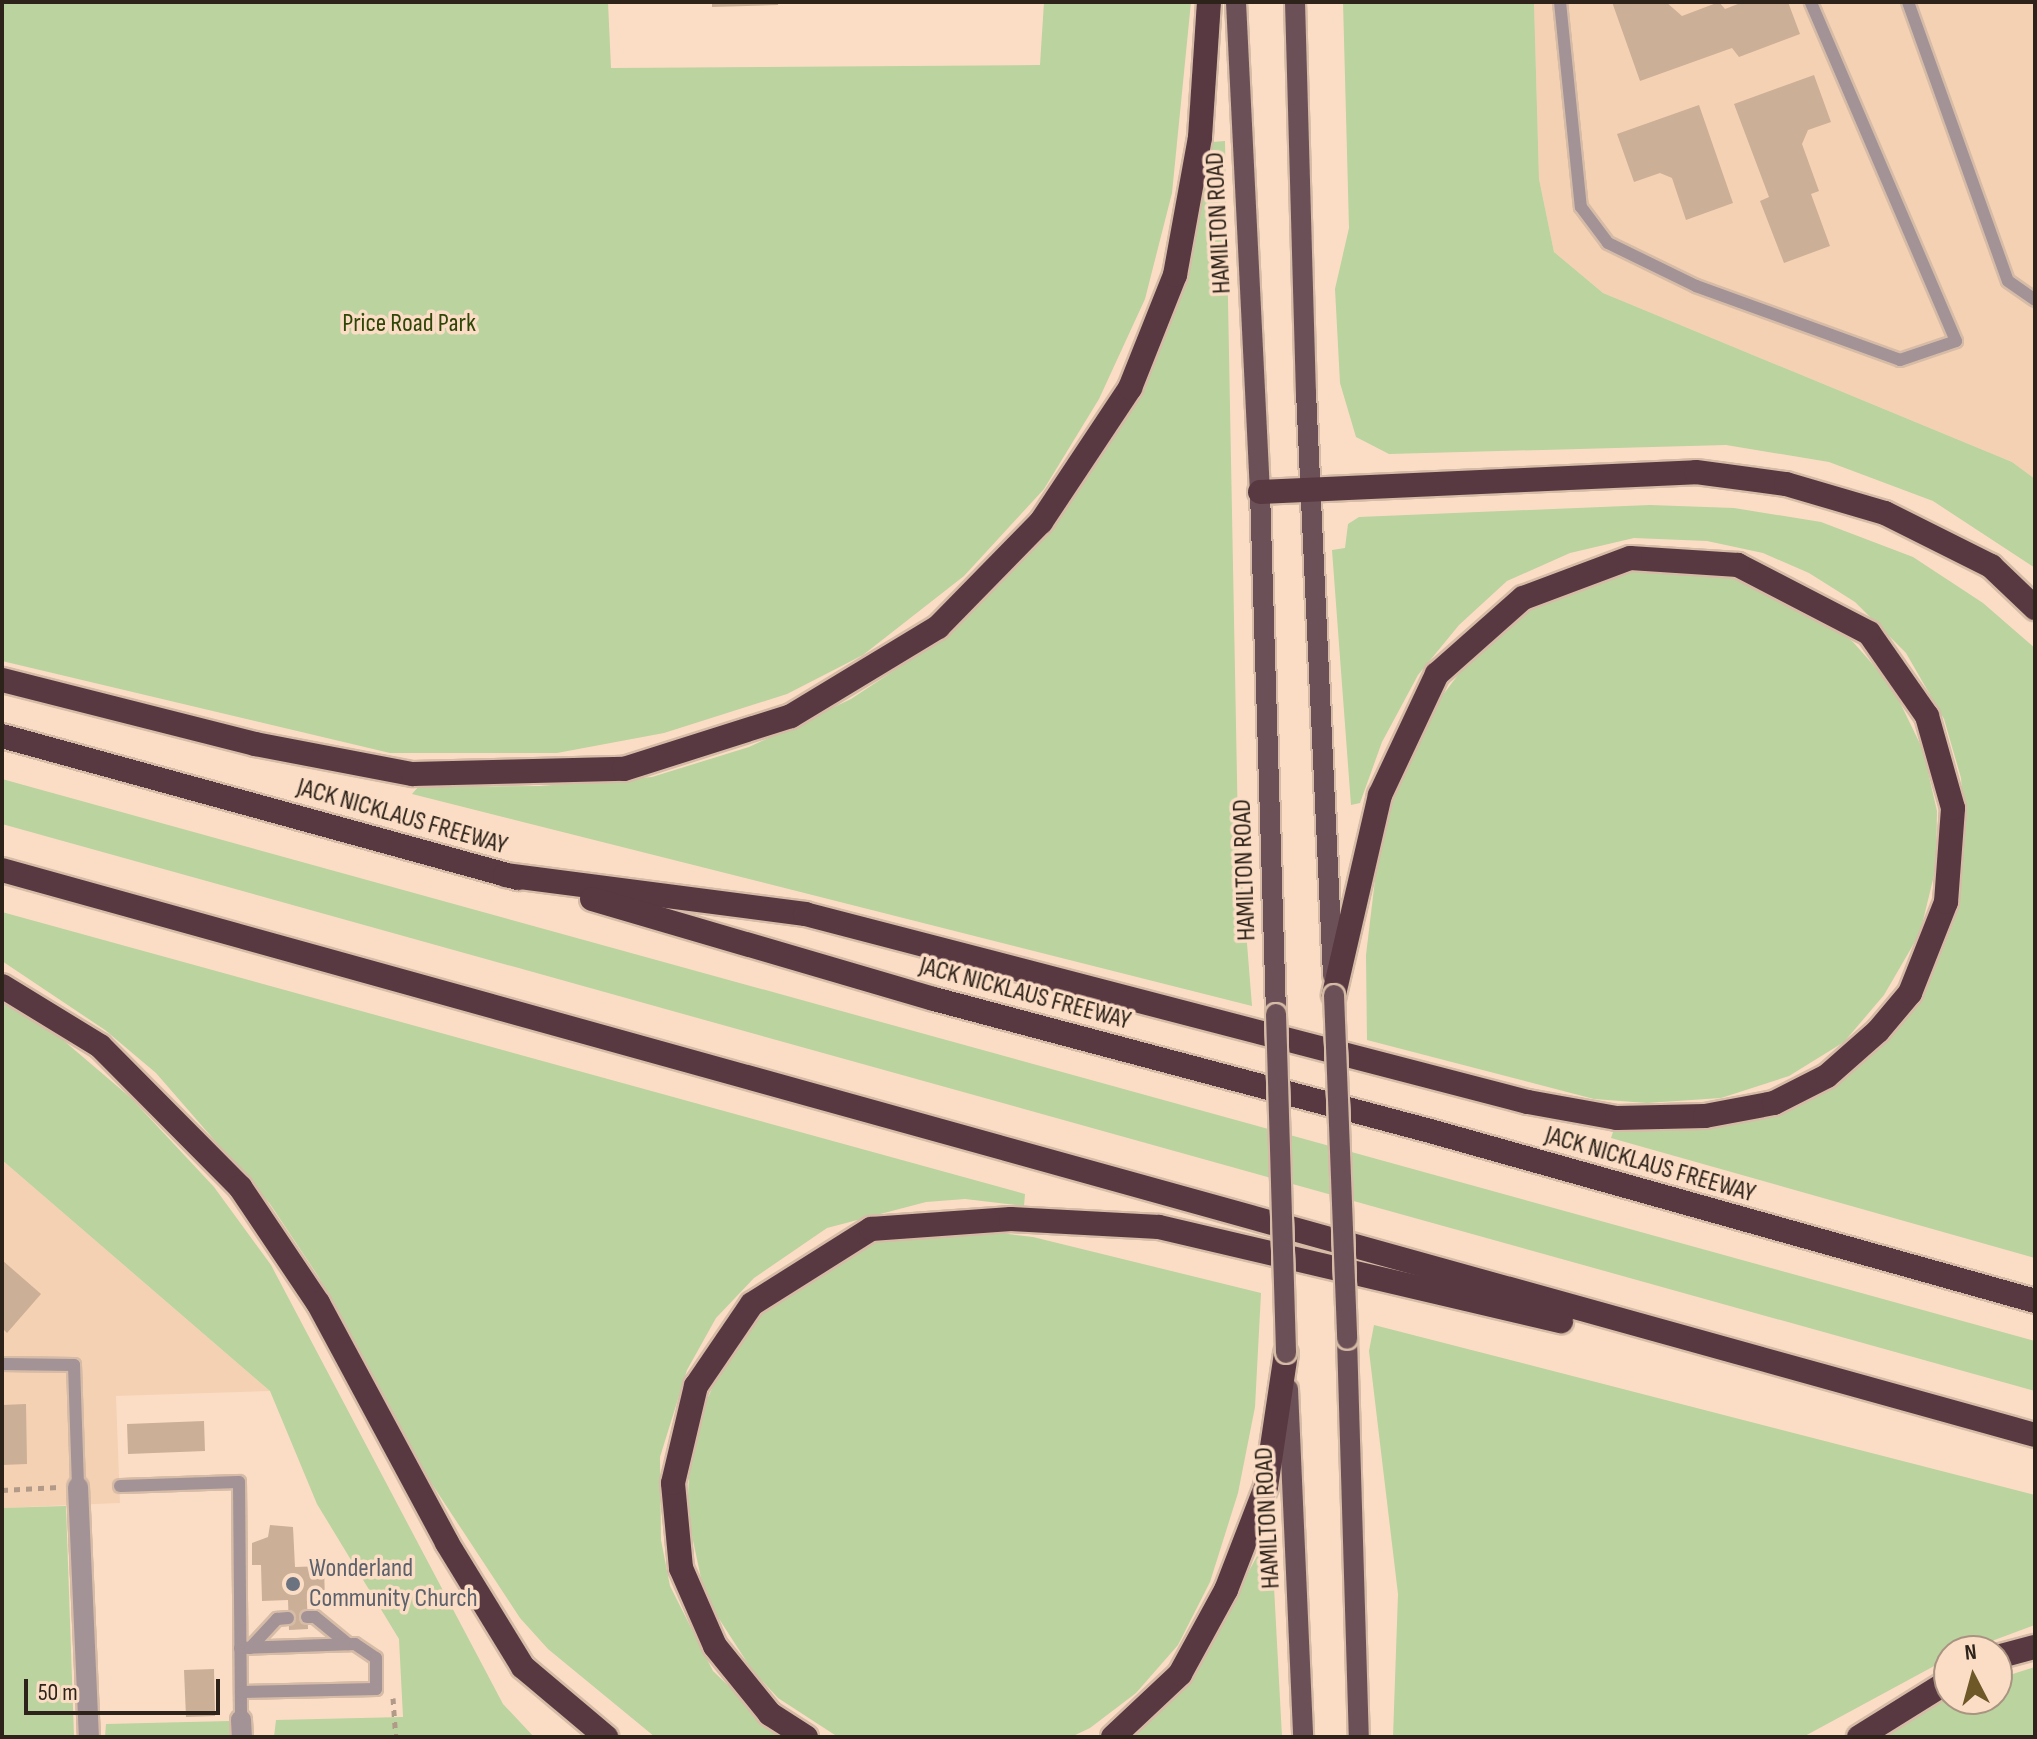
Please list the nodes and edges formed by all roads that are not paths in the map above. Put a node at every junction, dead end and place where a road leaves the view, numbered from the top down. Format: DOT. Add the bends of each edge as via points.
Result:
graph roads {
  1 [pos="1209,2"];
  2 [pos="1236,2"];
  3 [pos="1295,2"];
  4 [pos="1560,2"];
  5 [pos="1811,2"];
  6 [pos="1908,2"];
  7 [pos="2035,300"];
  8 [pos="1312,487"];
  9 [pos="1260,492"];
  10 [pos="2035,608"];
  11 [pos="2,680"];
  12 [pos="2,736"];
  13 [pos="2,870"];
  14 [pos="505,875"];
  15 [pos="2,986"];
  16 [pos="1334,995"];
  17 [pos="2035,1301"];
  18 [pos="1286,1353"];
  19 [pos="2,1364"];
  20 [pos="1956,1413"];
  21 [pos="2035,1435"];
  22 [pos="120,1486"];
  23 [pos="78,1487"];
  24 [pos="307,1617"];
  25 [pos="288,1618"];
  26 [pos="348,1644"];
  27 [pos="2035,1647"];
  28 [pos="245,1648"];
  29 [pos="2013,1653"];
  30 [pos="1933,1691"];
  31 [pos="241,1692"];
  32 [pos="242,1729"];
  33 [pos="89,1737"];
  34 [pos="606,1737"];
  35 [pos="806,1737"];
  36 [pos="1113,1737"];
  37 [pos="1303,1737"];
  38 [pos="1359,1737"];
  39 [pos="1859,1737"];
  1 -- 11 [label="highway" via="1200,137 1175,275 1130,388 1041,522 938,627 791,716 624,769 413,774 255,744"];
  2 -- 9 [label="main road, HAMILTON ROAD"];
  3 -- 8 [label="main road"];
  4 -- 5 [label="lane" via="1581,207 1608,243 1696,286 1900,360 1956,341"];
  6 -- 7 [label="lane" via="2008,281"];
  8 -- 9 [label="highway"];
  8 -- 10 [label="highway" via="1696,472 1786,484 1885,513 1991,566"];
  8 -- 16 [label="main road"];
  9 -- 18 [label="main road, HAMILTON ROAD, bridge"];
  12 -- 14 [label="highway, JACK NICKLAUS FREEWAY"];
  13 -- 20 [label="highway"];
  14 -- 16 [label="highway" via="805,914 1528,1102 1617,1118 1705,1116 1774,1103 1827,1076 1878,1031 1910,993 1946,902 1953,808 1927,716 1869,633 1738,565 1630,558 1523,598 1437,674 1386,782"];
  14 -- 17 [label="highway, JACK NICKLAUS FREEWAY" via="934,999"];
  15 -- 34 [label="highway" via="100,1046 240,1187 318,1303 447,1543 523,1667"];
  16 -- 38 [label="main road, bridge"];
  18 -- 36 [label="highway" via="1266,1487 1226,1590 1180,1674"];
  18 -- 37 [label="main road, HAMILTON ROAD"];
  19 -- 23 [label="lane" via="74,1365"];
  20 -- 21 [label="highway"];
  20 -- 35 [label="highway" via="1159,1227 1011,1219 871,1229 752,1304 696,1386 673,1483 681,1568 715,1646 770,1714"];
  22 -- 28 [label="lane" via="239,1482"];
  23 -- 33 [label="street"];
  24 -- 26 [label="lane" via="315,1617"];
  25 -- 28 [label="lane" via="277,1619"];
  26 -- 28 [label="lane"];
  26 -- 31 [label="lane" via="376,1658 376,1689"];
  27 -- 29 [label="highway"];
  28 -- 31 [label="lane"];
  30 -- 39 [label="highway"];
  31 -- 32 [label="lane"];
}
